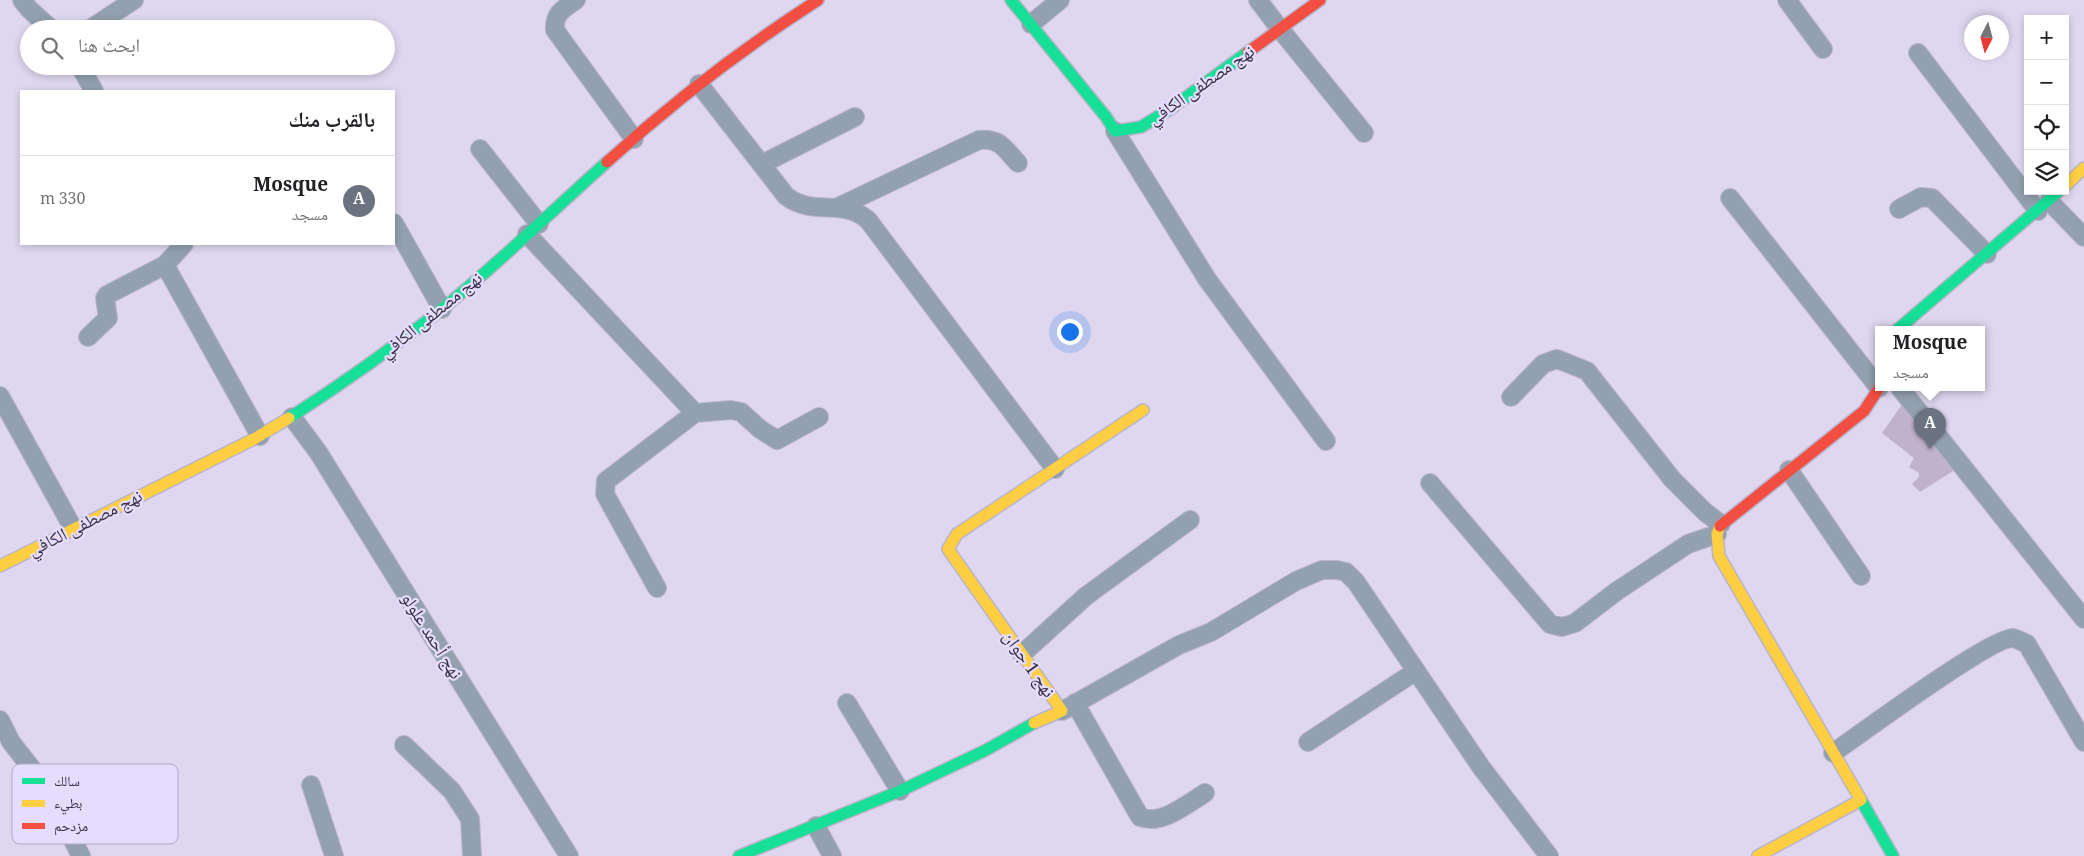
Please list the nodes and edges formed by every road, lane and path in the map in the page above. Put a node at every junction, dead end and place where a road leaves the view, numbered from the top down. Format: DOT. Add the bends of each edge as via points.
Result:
graph roads {
  1 [pos="22,0"];
  2 [pos="134,0"];
  3 [pos="576,0"];
  4 [pos="818,0"];
  5 [pos="1011,0"];
  6 [pos="1060,0"];
  7 [pos="1258,0"];
  8 [pos="1320,0"];
  9 [pos="1787,0"];
  10 [pos="41,20"];
  11 [pos="104,20"];
  12 [pos="1031,24"];
  13 [pos="1280,30"];
  14 [pos="1822,49"];
  15 [pos="1918,53"];
  16 [pos="85,75"];
  17 [pos="699,84"];
  18 [pos="93,90"];
  19 [pos="856,117"];
  20 [pos="1114,131"];
  21 [pos="1364,133"];
  22 [pos="634,139"];
  23 [pos="480,149"];
  24 [pos="1018,163"];
  25 [pos="762,164"];
  26 [pos="2084,168"];
  27 [pos="2069,182"];
  28 [pos="1730,198"];
  29 [pos="2049,201"];
  30 [pos="835,208"];
  31 [pos="1899,209"];
  32 [pos="395,225"];
  33 [pos="533,229"];
  34 [pos="2084,237"];
  35 [pos="183,245"];
  36 [pos="1987,254"];
  37 [pos="165,265"];
  38 [pos="442,309"];
  39 [pos="1902,326"];
  40 [pos="88,337"];
  41 [pos="1875,383"];
  42 [pos="1877,391"];
  43 [pos="1902,391"];
  44 [pos="0,396"];
  45 [pos="1511,397"];
  46 [pos="1143,410"];
  47 [pos="695,413"];
  48 [pos="292,417"];
  49 [pos="819,417"];
  50 [pos="260,436"];
  51 [pos="1326,441"];
  52 [pos="1055,469"];
  53 [pos="1789,470"];
  54 [pos="1430,483"];
  55 [pos="1190,520"];
  56 [pos="73,528"];
  57 [pos="1719,529"];
  58 [pos="0,566"];
  59 [pos="1861,576"];
  60 [pos="658,588"];
  61 [pos="2084,619"];
  62 [pos="1022,654"];
  63 [pos="1416,671"];
  64 [pos="847,703"];
  65 [pos="1069,707"];
  66 [pos="0,720"];
  67 [pos="1308,742"];
  68 [pos="2084,742"];
  69 [pos="404,745"];
  70 [pos="1833,753"];
  71 [pos="28,764"];
  72 [pos="310,785"];
  73 [pos="900,792"];
  74 [pos="1205,793"];
  75 [pos="1861,800"];
  76 [pos="816,826"];
  77 [pos="74,844"];
  78 [pos="80,856"];
  79 [pos="334,856"];
  80 [pos="472,856"];
  81 [pos="569,856"];
  82 [pos="740,856"];
  83 [pos="832,856"];
  84 [pos="1549,856"];
  85 [pos="1758,856"];
  86 [pos="1893,856"];
  1 -- 10 [label="street"];
  2 -- 11 [label="street"];
  3 -- 22 [label="street" via="558,12 554,30"];
  4 -- 17 [label="street, نهج مصطفى الكافي"];
  5 -- 12 [label="street"];
  6 -- 12 [label="street"];
  7 -- 13 [label="street"];
  8 -- 13 [label="street, نهج مصطفى الكافي"];
  9 -- 14 [label="street"];
  12 -- 20 [label="street"];
  13 -- 20 [label="street, نهج مصطفى الكافي" via="1141,127"];
  13 -- 21 [label="street"];
  15 -- 29 [label="street"];
  16 -- 18 [label="street"];
  17 -- 22 [label="street, نهج مصطفى الكافي"];
  17 -- 25 [label="street"];
  19 -- 25 [label="street"];
  20 -- 51 [label="street" via="1207,279"];
  22 -- 33 [label="street, نهج مصطفى الكافي"];
  23 -- 33 [label="street"];
  24 -- 30 [label="street" via="998,142 979,140"];
  25 -- 30 [label="street" via="786,196 796,203"];
  26 -- 27 [label="street"];
  28 -- 41 [label="street"];
  29 -- 34 [label="street"];
  29 -- 36 [label="street"];
  30 -- 52 [label="street" via="848,209 868,220"];
  31 -- 36 [label="street" via="1921,197 1932,198"];
  32 -- 38 [label="street"];
  33 -- 38 [label="street, نهج مصطفى الكافي"];
  33 -- 47 [label="street"];
  35 -- 37 [label="street"];
  36 -- 39 [label="street"];
  37 -- 40 [label="street" via="107,295 108,318"];
  37 -- 50 [label="street"];
  38 -- 48 [label="street, نهج مصطفى الكافي"];
  42 -- 53 [label="street" via="1864,411"];
  43 -- 61 [label="street"];
  44 -- 56 [label="street"];
  45 -- 57 [label="street" via="1543,364 1557,360 1587,370 1672,479"];
  46 -- 52 [label="street, نهج 1 جوان"];
  47 -- 49 [label="street" via="741,412 777,440"];
  47 -- 60 [label="street" via="606,481 604,494"];
  48 -- 50 [label="street, نهج مصطفى الكافي"];
  48 -- 81 [label="street, نهج أحمد علولو" via="318,452"];
  50 -- 56 [label="street, نهج مصطفى الكافي"];
  52 -- 62 [label="street, نهج 1 جوان" via="957,534 948,549"];
  53 -- 57 [label="street"];
  53 -- 59 [label="street"];
  54 -- 57 [label="street" via="1550,624 1562,627 1575,623 1688,544"];
  55 -- 62 [label="street" via="1086,596"];
  56 -- 58 [label="street, نهج مصطفى الكافي"];
  57 -- 70 [label="street" via="1719,556"];
  62 -- 65 [label="street, نهج 1 جوان"];
  63 -- 65 [label="street" via="1356,582 1346,572 1322,570 1296,580 1211,632 1179,645"];
  63 -- 67 [label="street"];
  63 -- 84 [label="street" via="1481,766"];
  64 -- 73 [label="street"];
  65 -- 73 [label="street, نهج 1 جوان"];
  65 -- 74 [label="street" via="1140,817 1149,821 1159,818"];
  66 -- 71 [label="street" via="11,742"];
  68 -- 70 [label="street" via="2027,644 2012,638 1994,644 1962,663"];
  69 -- 80 [label="street" via="452,791 470,819"];
  70 -- 75 [label="street"];
  72 -- 79 [label="street"];
  73 -- 76 [label="street, نهج 1 جوان"];
  75 -- 85 [label="street"];
  75 -- 86 [label="street"];
  76 -- 82 [label="street, نهج 1 جوان"];
  76 -- 83 [label="street"];
  77 -- 78 [label="street"];
}
